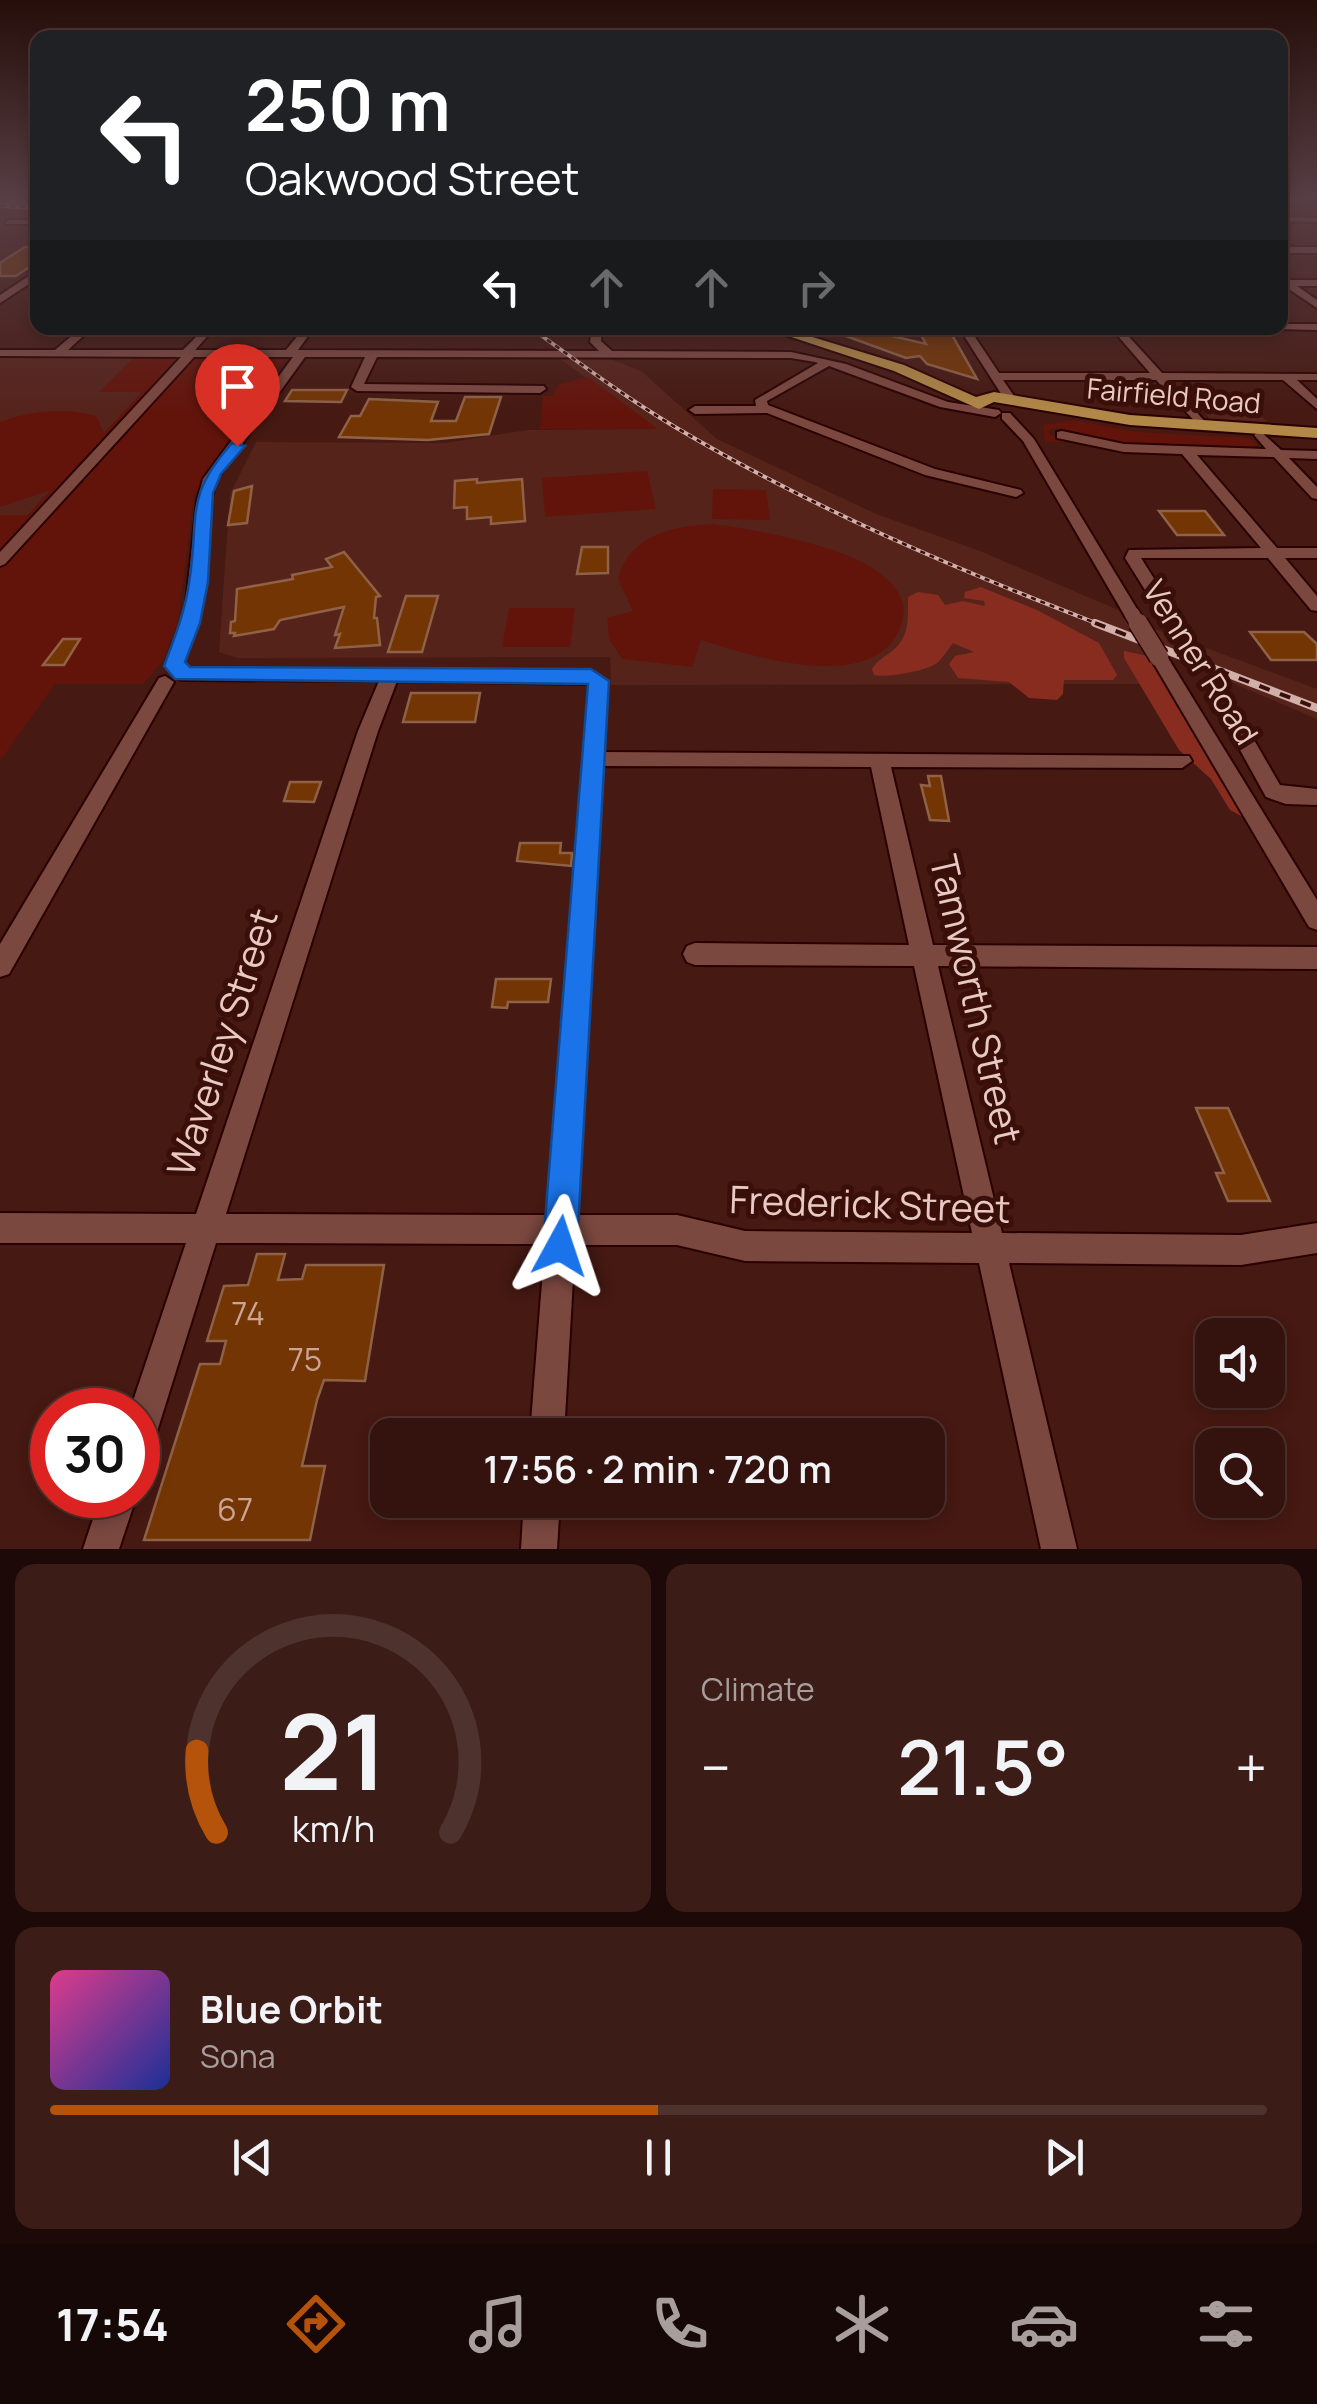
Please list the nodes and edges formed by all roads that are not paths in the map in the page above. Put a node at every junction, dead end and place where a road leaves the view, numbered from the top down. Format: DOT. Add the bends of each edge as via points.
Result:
graph roads {
  1 [pos="30,279"];
  2 [pos="1288,280"];
  3 [pos="1317,283"];
  4 [pos="1288,284"];
  5 [pos="0,300"];
  6 [pos="1317,305"];
  7 [pos="1288,327"];
  8 [pos="1317,327"];
  9 [pos="80,335"];
  10 [pos="204,335"];
  11 [pos="305,335"];
  12 [pos="596,335"];
  13 [pos="795,335"];
  14 [pos="809,335"];
  15 [pos="968,335"];
  16 [pos="1122,335"];
  17 [pos="816,341"];
  18 [pos="0,352"];
  19 [pos="58,353"];
  20 [pos="188,353"];
  21 [pos="296,353"];
  22 [pos="373,353"];
  23 [pos="453,353"];
  24 [pos="609,354"];
  25 [pos="796,355"];
  26 [pos="827,363"];
  27 [pos="1159,376"];
  28 [pos="1286,377"];
  29 [pos="1317,377"];
  30 [pos="439,386"];
  31 [pos="540,389"];
  32 [pos="1004,404"];
  33 [pos="1317,405"];
  34 [pos="695,410"];
  35 [pos="766,410"];
  36 [pos="1202,425"];
  37 [pos="1062,434"];
  38 [pos="1260,435"];
  39 [pos="1317,436"];
  40 [pos="1186,450"];
  41 [pos="1274,451"];
  42 [pos="1317,455"];
  43 [pos="1016,493"];
  44 [pos="1317,496"];
  45 [pos="1272,552"];
  46 [pos="1317,553"];
  47 [pos="0,561"];
  48 [pos="1317,606"];
  49 [pos="1173,621"];
  50 [pos="174,674"];
  51 [pos="390,675"];
  52 [pos="1232,719"];
  53 [pos="594,759"];
  54 [pos="880,760"];
  55 [pos="1182,761"];
  56 [pos="1317,798"];
  57 [pos="1317,920"];
  58 [pos="696,954"];
  59 [pos="924,956"];
  60 [pos="1317,958"];
  61 [pos="0,966"];
  62 [pos="0,1228"];
  63 [pos="206,1228"];
  64 [pos="562,1230"];
  65 [pos="1317,1238"];
  66 [pos="990,1247"];
  67 [pos="154,1388"];
  68 [pos="547,1418"];
  69 [pos="111,1518"];
  70 [pos="541,1518"];
  71 [pos="101,1549"];
  72 [pos="538,1549"];
  73 [pos="1059,1549"];
  1 -- 5 [label="street"];
  2 -- 3 [label="street"];
  4 -- 6 [label="street"];
  7 -- 8 [label="street"];
  9 -- 19 [label="street"];
  10 -- 20 [label="street"];
  11 -- 21 [label="street"];
  12 -- 24 [label="street" via="595,342"];
  13 -- 17 [label="main road, Fairfield Road"];
  14 -- 32 [label="main road, Fairfield Road"];
  15 -- 32 [label="street, Venner Road"];
  16 -- 27 [label="street"];
  17 -- 25 [label="street" via="815,351"];
  17 -- 32 [label="main road, Fairfield Road"];
  18 -- 19 [label="street, Fairfield Road"];
  19 -- 20 [label="street, Fairfield Road"];
  20 -- 21 [label="street, Fairfield Road"];
  20 -- 47 [label="street"];
  21 -- 22 [label="street, Fairfield Road"];
  21 -- 50 [label="street" via="227,460 204,513 193,612"];
  22 -- 23 [label="street, Fairfield Road"];
  22 -- 30 [label="street" via="357,387"];
  23 -- 24 [label="street, Fairfield Road"];
  23 -- 30 [label="street"];
  24 -- 25 [label="street, Fairfield Road"];
  25 -- 26 [label="street, Fairfield Road"];
  26 -- 32 [label="street, Fairfield Road" via="970,412"];
  26 -- 35 [label="street" via="761,400"];
  27 -- 28 [label="street"];
  27 -- 32 [label="street"];
  27 -- 36 [label="street"];
  28 -- 29 [label="street"];
  28 -- 33 [label="street"];
  30 -- 31 [label="street"];
  32 -- 36 [label="main road, Fairfield Road"];
  32 -- 38 [label="main road, Fairfield Road"];
  32 -- 57 [label="street, Venner Road, bridge"];
  34 -- 35 [label="street"];
  35 -- 43 [label="street" via="930,472"];
  36 -- 39 [label="main road, Fairfield Road"];
  37 -- 40 [label="street" via="1114,447"];
  38 -- 39 [label="main road, Fairfield Road"];
  38 -- 41 [label="street"];
  40 -- 41 [label="street"];
  40 -- 45 [label="street"];
  41 -- 42 [label="street"];
  41 -- 44 [label="street"];
  45 -- 46 [label="street"];
  45 -- 48 [label="street"];
  45 -- 49 [label="street" via="1136,552 1133,558"];
  50 -- 51 [label="street"];
  50 -- 61 [label="street"];
  51 -- 53 [label="street" via="596,677"];
  51 -- 63 [label="street, Waverley Street"];
  52 -- 56 [label="street, Venner Road" via="1276,793"];
  53 -- 54 [label="street"];
  53 -- 64 [label="street"];
  54 -- 55 [label="street"];
  54 -- 59 [label="street, Tamworth Street"];
  58 -- 59 [label="street"];
  59 -- 60 [label="street"];
  59 -- 66 [label="street, Tamworth Street"];
  62 -- 63 [label="street, Frederick Street"];
  63 -- 64 [label="street, Frederick Street"];
  63 -- 67 [label="street, Waverley Street"];
  64 -- 66 [label="street, Frederick Street" via="677,1230 745,1246"];
  64 -- 68 [label="street"];
  65 -- 66 [label="street, Frederick Street" via="1241,1250"];
  66 -- 73 [label="street, Tamworth Street"];
  69 -- 71 [label="street"];
  70 -- 72 [label="street"];
}
